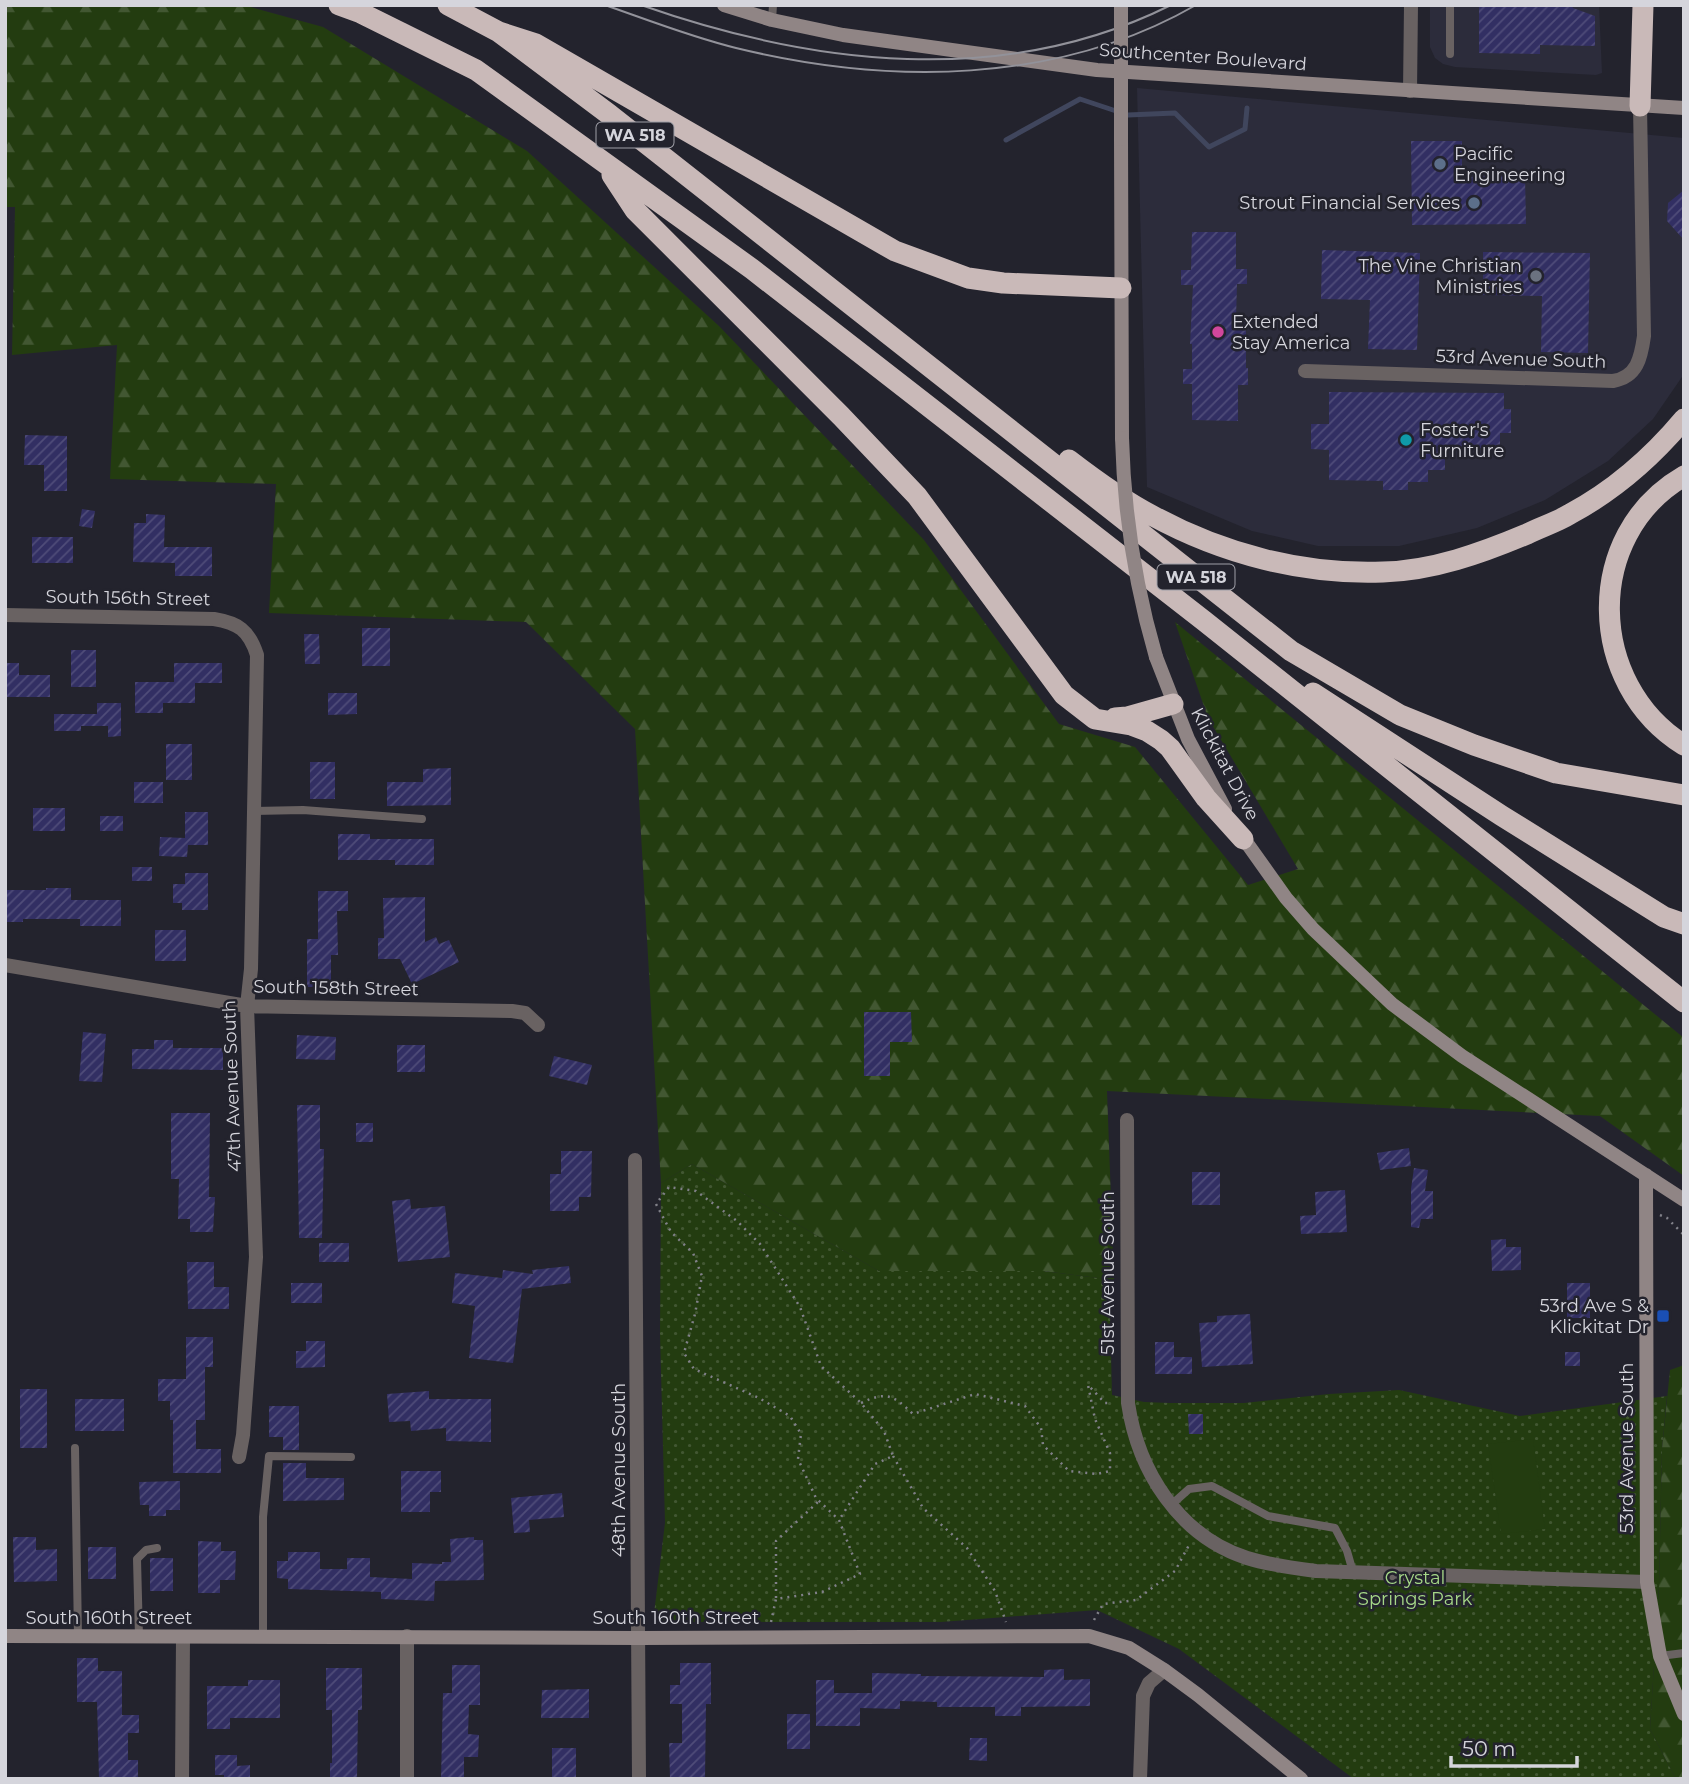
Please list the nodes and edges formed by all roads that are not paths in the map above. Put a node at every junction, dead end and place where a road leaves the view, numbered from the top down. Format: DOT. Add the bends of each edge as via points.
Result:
graph roads {
  1 [pos="339,5"];
  2 [pos="448,5"];
  3 [pos="724,5"];
  4 [pos="1121,5"];
  5 [pos="1411,5"];
  6 [pos="1450,5"];
  7 [pos="1643,5"];
  8 [pos="772,12"];
  9 [pos="499,32"];
  10 [pos="1450,54"];
  11 [pos="1410,91"];
  12 [pos="1640,106"];
  13 [pos="1684,108"];
  14 [pos="603,162"];
  15 [pos="769,240"];
  16 [pos="1121,288"];
  17 [pos="1306,371"];
  18 [pos="1684,419"];
  19 [pos="1684,476"];
  20 [pos="5,615"];
  21 [pos="1203,621"];
  22 [pos="246,633"];
  23 [pos="1173,704"];
  24 [pos="1096,719"];
  25 [pos="1684,745"];
  26 [pos="1684,795"];
  27 [pos="254,811"];
  28 [pos="422,819"];
  29 [pos="1243,839"];
  30 [pos="1684,924"];
  31 [pos="5,965"];
  32 [pos="1681,1000"];
  33 [pos="247,1006"];
  34 [pos="538,1025"];
  35 [pos="1127,1120"];
  36 [pos="635,1160"];
  37 [pos="1646,1175"];
  38 [pos="1684,1200"];
  39 [pos="75,1448"];
  40 [pos="239,1457"];
  41 [pos="351,1457"];
  42 [pos="1171,1505"];
  43 [pos="157,1548"];
  44 [pos="1353,1572"];
  45 [pos="1647,1582"];
  46 [pos="5,1636"];
  47 [pos="407,1636"];
  48 [pos="78,1637"];
  49 [pos="139,1637"];
  50 [pos="263,1637"];
  51 [pos="183,1638"];
  52 [pos="639,1638"];
  53 [pos="1684,1653"];
  54 [pos="1660,1656"];
  55 [pos="1164,1670"];
  56 [pos="1684,1714"];
  57 [pos="182,1779"];
  58 [pos="407,1779"];
  59 [pos="639,1779"];
  60 [pos="1140,1779"];
  61 [pos="1301,1779"];
  1 -- 14 [label="highway, WA 518" via="476,70"];
  2 -- 9 [label="highway, WA 518"];
  3 -- 8 [label="street, Southcenter Boulevard"];
  4 -- 16 [label="street, Klickitat Drive, bridge"];
  5 -- 11 [label="street"];
  6 -- 10 [label="lane"];
  7 -- 12 [label="highway"];
  8 -- 11 [label="street, Southcenter Boulevard" via="872,39 1097,70"];
  9 -- 15 [label="highway, WA 518"];
  9 -- 16 [label="highway" via="536,44 895,251 968,278 1003,284"];
  11 -- 12 [label="street, Southcenter Boulevard"];
  12 -- 13 [label="street, Southcenter Boulevard"];
  12 -- 17 [label="street, 53rd Avenue South" via="1644,336 1637,368 1630,374 1613,381"];
  14 -- 21 [label="highway, WA 518" via="752,269"];
  14 -- 24 [label="highway" via="635,210 917,496 1064,695"];
  15 -- 18 [label="highway" via="1152,516 1213,544 1270,561 1327,571 1385,572 1440,564 1503,544 1570,514 1611,487 1662,445"];
  15 -- 26 [label="highway, WA 518" via="1291,651 1400,715 1474,745 1556,773"];
  16 -- 23 [label="street, Klickitat Drive, bridge" via="1122,438 1131,549 1156,657"];
  19 -- 25 [label="highway" via="1654,497 1631,529 1615,562 1609,619 1613,648 1626,683 1644,712"];
  20 -- 22 [label="street, South 156th Street" via="214,619 233,622"];
  21 -- 30 [label="highway" via="1502,816 1664,917"];
  21 -- 32 [label="highway, WA 518"];
  22 -- 27 [label="street, 47th Avenue South" via="257,654"];
  23 -- 24 [label="highway" via="1127,717"];
  23 -- 29 [label="street, Klickitat Drive" via="1211,785"];
  24 -- 29 [label="highway" via="1131,725 1161,740"];
  27 -- 28 [label="lane"];
  27 -- 33 [label="street, 47th Avenue South"];
  29 -- 37 [label="street, Klickitat Drive" via="1313,929 1392,1004 1462,1056"];
  31 -- 33 [label="street, South 158th Street"];
  33 -- 34 [label="street, South 158th Street" via="512,1010 525,1013"];
  33 -- 40 [label="street, 47th Avenue South" via="256,1256"];
  35 -- 42 [label="street, 51st Avenue South" via="1128,1403 1146,1467"];
  36 -- 52 [label="street, 48th Avenue South"];
  37 -- 38 [label="street, Klickitat Drive"];
  37 -- 45 [label="street, 53rd Avenue South"];
  39 -- 48 [label="lane"];
  41 -- 50 [label="lane" via="269,1456 263,1517"];
  42 -- 44 [label="street, 51st Avenue South" via="1197,1530 1245,1557 1280,1567"];
  42 -- 44 [label="lane" via="1189,1489 1212,1486 1268,1516 1335,1528"];
  43 -- 49 [label="lane" via="146,1550 137,1559"];
  44 -- 45 [label="street, 51st Avenue South"];
  45 -- 54 [label="street, 53rd Avenue South"];
  46 -- 48 [label="street, South 160th Street"];
  47 -- 50 [label="street, South 160th Street"];
  47 -- 52 [label="street, South 160th Street"];
  47 -- 58 [label="street"];
  48 -- 49 [label="street, South 160th Street"];
  49 -- 51 [label="street, South 160th Street"];
  50 -- 51 [label="street, South 160th Street"];
  51 -- 57 [label="street"];
  52 -- 55 [label="street, South 160th Street" via="1089,1636 1129,1648"];
  52 -- 59 [label="street, 48th Avenue South"];
  53 -- 54 [label="lane"];
  54 -- 56 [label="street, 53rd Avenue South"];
  55 -- 60 [label="street" via="1149,1683 1143,1696"];
  55 -- 61 [label="street, South 160th Street"];
}
